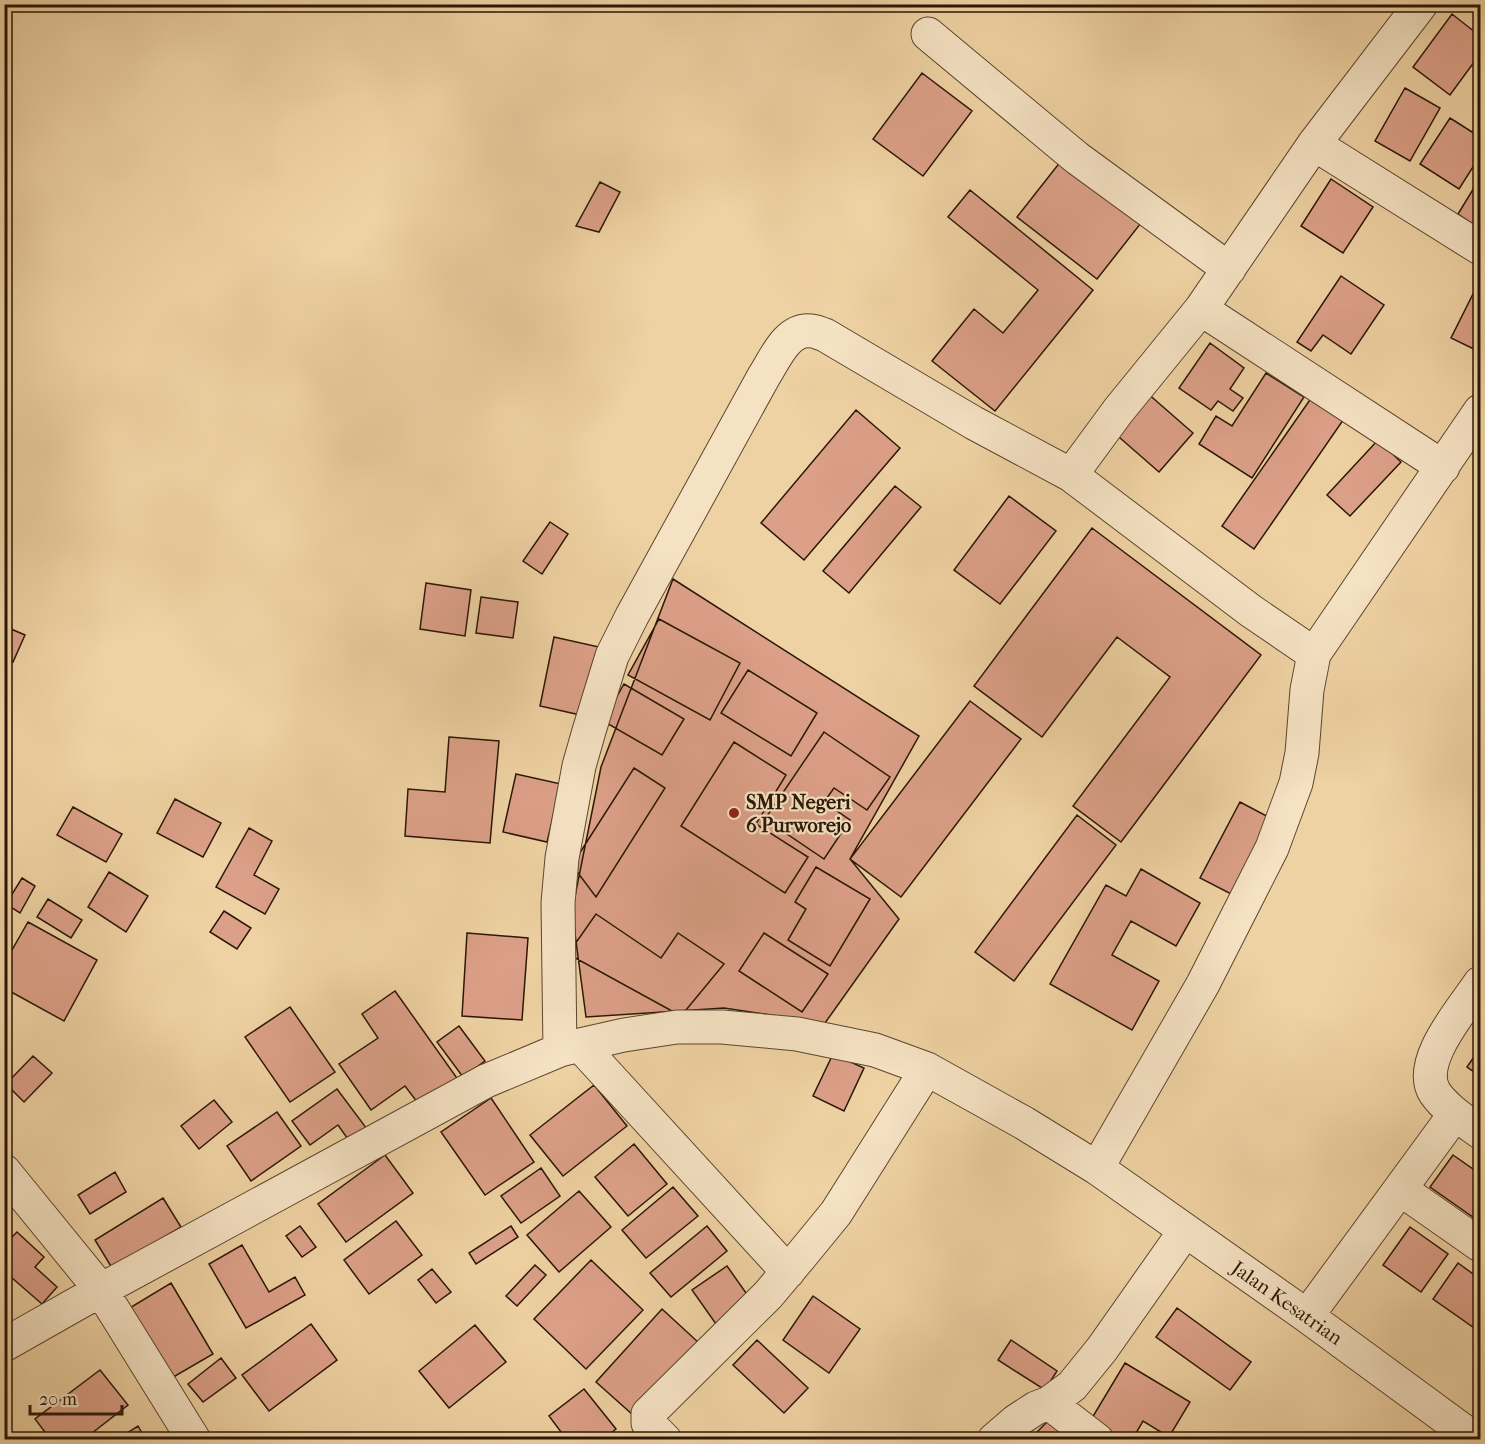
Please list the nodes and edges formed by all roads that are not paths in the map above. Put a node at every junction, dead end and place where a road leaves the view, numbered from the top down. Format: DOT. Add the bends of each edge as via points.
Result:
graph roads {
  1 [pos="1421,4"];
  2 [pos="928,34"];
  3 [pos="1314,144"];
  4 [pos="1480,248"];
  5 [pos="1229,269"];
  6 [pos="1200,309"];
  7 [pos="1480,411"];
  8 [pos="1443,467"];
  9 [pos="1071,475"];
  10 [pos="1314,654"];
  11 [pos="1480,983"];
  12 [pos="570,1047"];
  13 [pos="927,1069"];
  14 [pos="1468,1123"];
  15 [pos="1097,1168"];
  16 [pos="4,1171"];
  17 [pos="1400,1189"];
  18 [pos="1185,1231"];
  19 [pos="1480,1245"];
  20 [pos="788,1272"];
  21 [pos="101,1290"];
  22 [pos="1307,1316"];
  23 [pos="4,1346"];
  24 [pos="1049,1403"];
  25 [pos="1466,1436"];
  26 [pos="194,1440"];
  27 [pos="665,1440"];
  28 [pos="994,1440"];
  29 [pos="1097,1440"];
  1 -- 3 [label="street"];
  2 -- 5 [label="street" via="1077,158"];
  3 -- 4 [label="street"];
  3 -- 5 [label="street"];
  5 -- 6 [label="street"];
  6 -- 8 [label="street"];
  6 -- 9 [label="street"];
  7 -- 8 [label="street"];
  8 -- 10 [label="street"];
  9 -- 10 [label="street"];
  9 -- 12 [label="street" via="825,335 811,331 797,333 787,340 632,616 601,690 579,766 558,903"];
  10 -- 15 [label="street" via="1296,783 1272,848 1203,984"];
  11 -- 14 [label="street" via="1435,1050 1431,1072 1434,1091"];
  12 -- 13 [label="street, Jalan Kesatrian" via="677,1027 722,1027 797,1034 875,1050"];
  12 -- 20 [label="street"];
  12 -- 21 [label="street, Jalan Kesatrian" via="486,1081"];
  13 -- 15 [label="street, Jalan Kesatrian"];
  13 -- 20 [label="street" via="836,1213"];
  14 -- 17 [label="street"];
  15 -- 18 [label="street, Jalan Kesatrian"];
  16 -- 21 [label="street"];
  17 -- 19 [label="street"];
  17 -- 22 [label="street"];
  18 -- 22 [label="street, Jalan Kesatrian"];
  18 -- 24 [label="street" via="1097,1356 1072,1386"];
  20 -- 27 [label="street" via="648,1414 648,1423"];
  21 -- 23 [label="street, Jalan Kesatrian"];
  21 -- 26 [label="street"];
  22 -- 25 [label="street, Jalan Kesatrian"];
  24 -- 28 [label="street" via="1036,1408"];
  24 -- 29 [label="street"];
}
